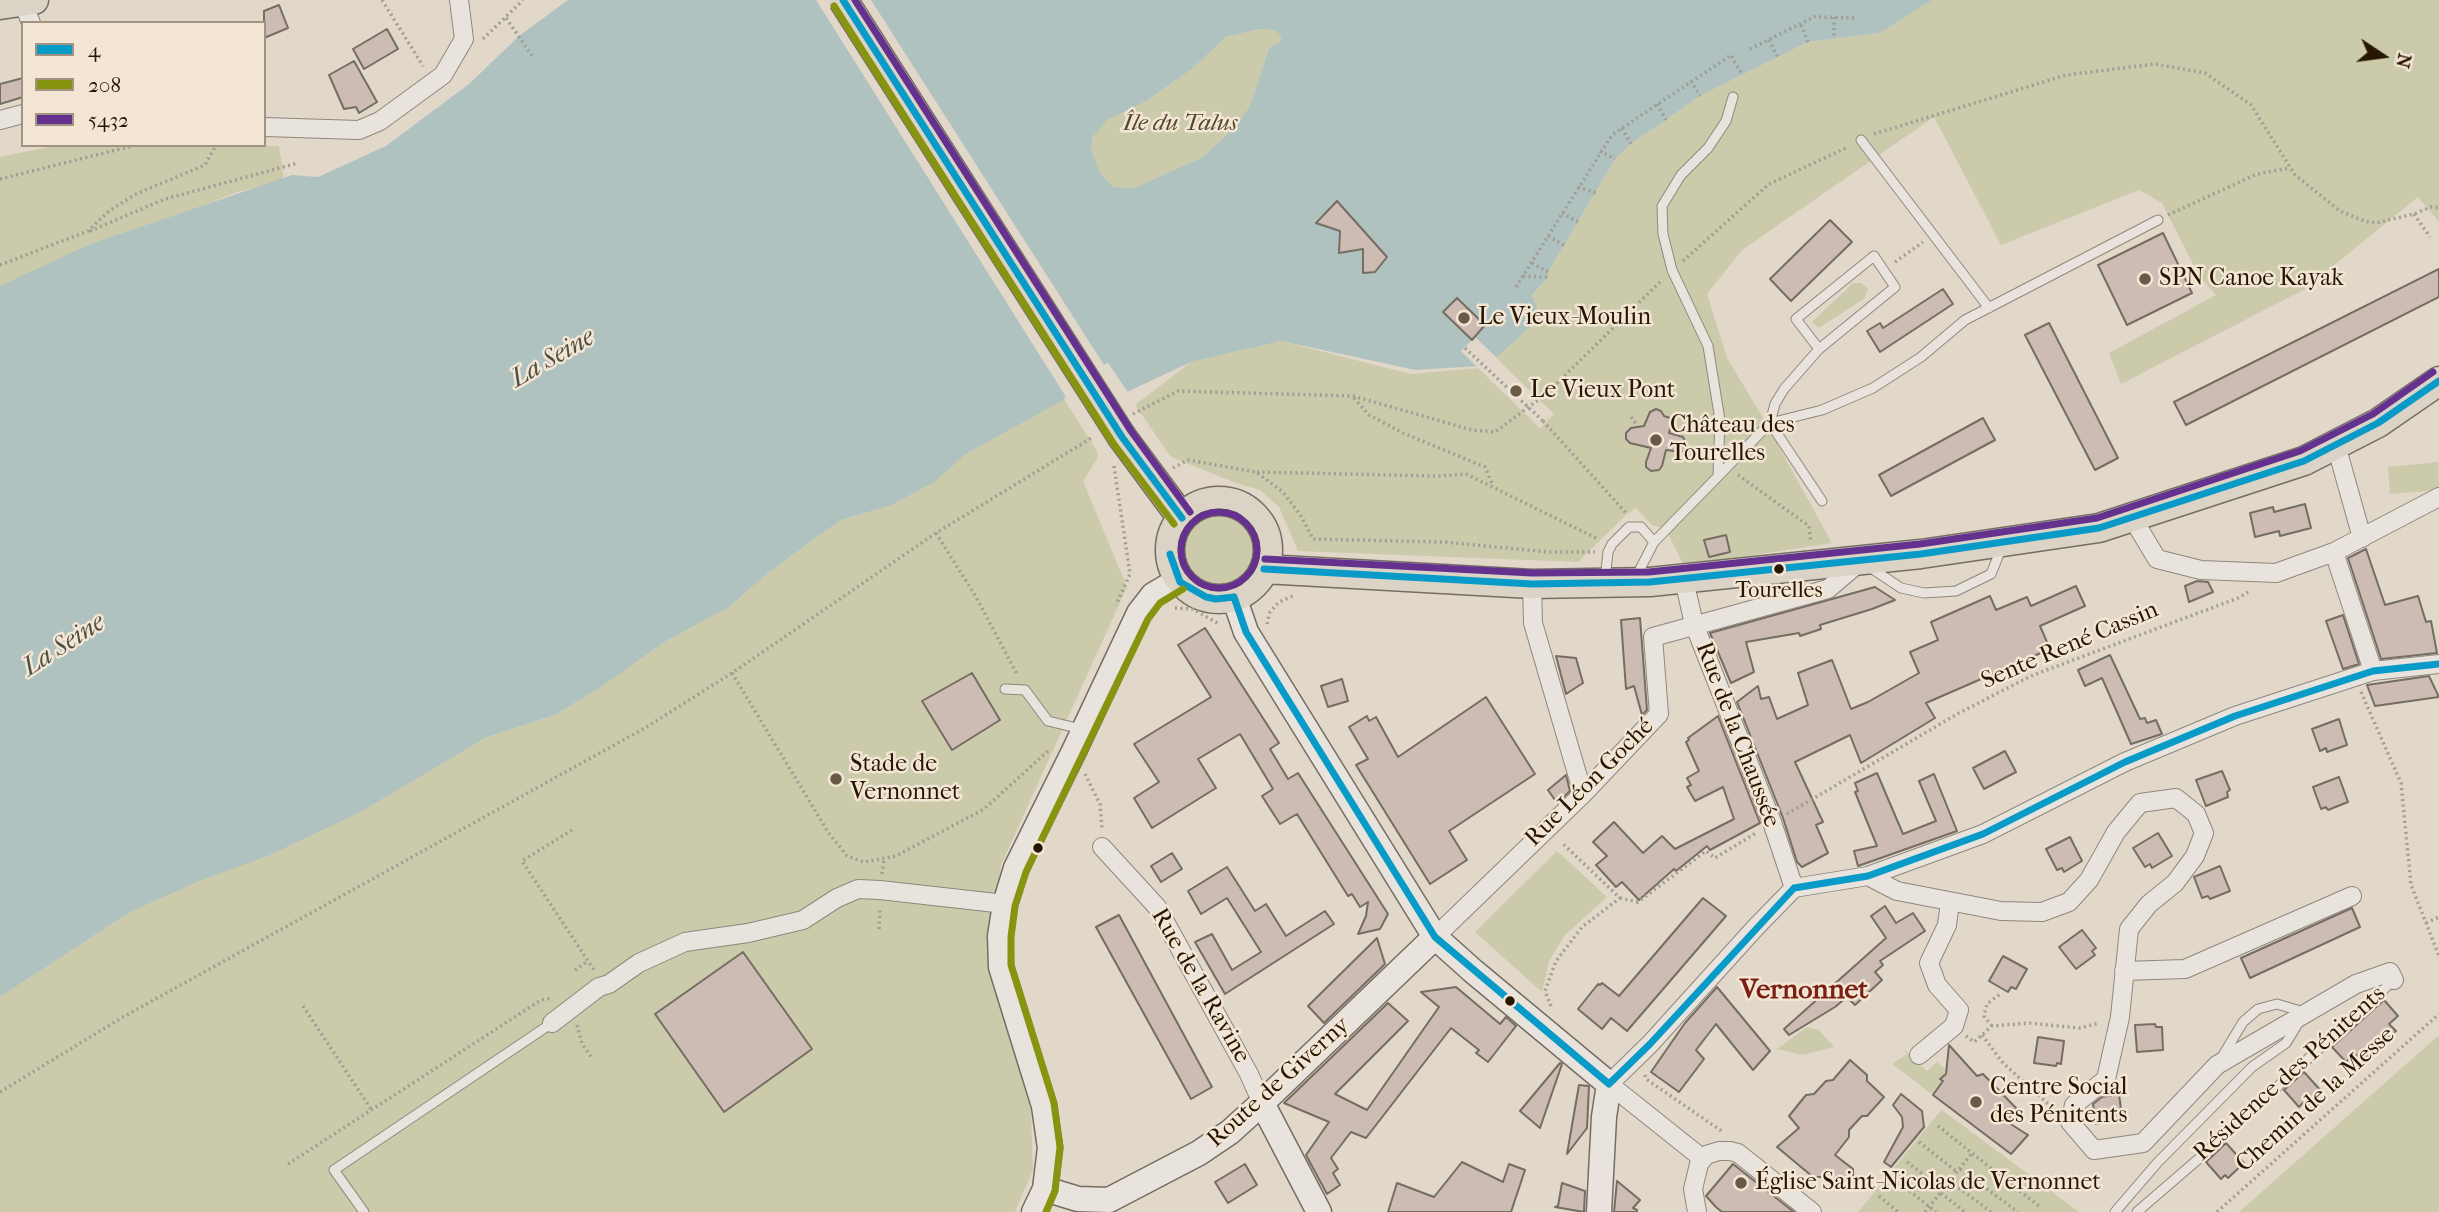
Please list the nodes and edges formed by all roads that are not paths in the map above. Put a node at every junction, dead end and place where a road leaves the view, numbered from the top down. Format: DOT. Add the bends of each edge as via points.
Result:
graph roads {
  1 [pos="459,0"];
  2 [pos="844,0"];
  3 [pos="1733,97"];
  4 [pos="21,115"];
  5 [pos="0,120"];
  6 [pos="266,127"];
  7 [pos="1861,140"];
  8 [pos="2158,220"];
  9 [pos="1989,308"];
  10 [pos="1819,349"];
  11 [pos="2439,381"];
  12 [pos="1770,423"];
  13 [pos="2336,445"];
  14 [pos="1718,476"];
  15 [pos="2439,497"];
  16 [pos="1822,501"];
  17 [pos="1182,518"];
  18 [pos="2133,519"];
  19 [pos="2362,538"];
  20 [pos="1654,542"];
  21 [pos="2004,542"];
  22 [pos="2334,552"];
  23 [pos="1861,561"];
  24 [pos="1264,569"];
  25 [pos="1178,580"];
  26 [pos="1684,580"];
  27 [pos="1634,582"];
  28 [pos="1604,583"];
  29 [pos="1532,584"];
  30 [pos="1234,597"];
  31 [pos="1694,624"];
  32 [pos="2439,664"];
  33 [pos="2373,671"];
  34 [pos="1005,689"];
  35 [pos="1079,741"];
  36 [pos="1583,794"];
  37 [pos="1102,847"];
  38 [pos="1868,876"];
  39 [pos="1794,888"];
  40 [pos="2352,896"];
  41 [pos="1950,902"];
  42 [pos="1005,904"];
  43 [pos="1435,937"];
  44 [pos="2124,971"];
  45 [pos="2394,980"];
  46 [pos="2302,1017"];
  47 [pos="552,1023"];
  48 [pos="1919,1055"];
  49 [pos="2217,1065"];
  50 [pos="1609,1084"];
  51 [pos="1262,1103"];
  52 [pos="1703,1158"];
  53 [pos="1045,1189"];
  54 [pos="365,1212"];
  55 [pos="1034,1212"];
  56 [pos="1319,1212"];
  57 [pos="1599,1212"];
  58 [pos="1697,1212"];
  59 [pos="1812,1212"];
  60 [pos="2115,1212"];
  61 [pos="2137,1212"];
  1 -- 6 [label="street" via="464,39 443,75 380,121 359,130"];
  2 -- 17 [label="main road, bridge" via="1114,436"];
  3 -- 14 [label="lane" via="1726,121 1709,148 1681,175 1662,206 1672,270 1708,346 1720,420"];
  4 -- 5 [label="street"];
  7 -- 9 [label="lane"];
  8 -- 9 [label="lane"];
  9 -- 12 [label="lane" via="1965,320 1873,388 1822,410"];
  10 -- 10 [label="lane" via="1895,287 1874,256 1796,319"];
  10 -- 12 [label="lane" via="1784,389"];
  11 -- 13 [label="main road" via="2378,424"];
  12 -- 14 [label="lane"];
  12 -- 16 [label="lane"];
  13 -- 18 [label="main road" via="2281,470"];
  13 -- 19 [label="street"];
  14 -- 20 [label="lane"];
  15 -- 19 [label="street"];
  17 -- 24 [label="main road" via="1212,501 1245,508 1266,535"];
  17 -- 25 [label="main road" via="1170,544"];
  18 -- 21 [label="main road"];
  18 -- 22 [label="street" via="2157,559 2201,570 2276,573"];
  19 -- 22 [label="street"];
  20 -- 27 [label="lane"];
  20 -- 28 [label="lane" via="1641,527 1629,527 1608,552"];
  21 -- 23 [label="main road"];
  21 -- 23 [label="lane" via="1991,575 1956,591 1924,593 1900,588"];
  22 -- 33 [label="street"];
  23 -- 26 [label="main road"];
  23 -- 31 [label="street" via="1828,589"];
  24 -- 29 [label="main road"];
  24 -- 30 [label="main road" via="1255,583"];
  25 -- 30 [label="main road" via="1206,597"];
  25 -- 35 [label="main road" via="1153,595 1139,613"];
  26 -- 27 [label="main road"];
  26 -- 31 [label="street, Rue de la Chaussée"];
  27 -- 28 [label="main road"];
  28 -- 29 [label="main road"];
  29 -- 36 [label="street" via="1533,624"];
  30 -- 43 [label="main road" via="1246,632"];
  31 -- 36 [label="street, Rue Léon Goché" via="1653,637 1659,714"];
  31 -- 39 [label="street, Rue de la Chaussée"];
  32 -- 33 [label="street"];
  33 -- 38 [label="street" via="2235,716 2125,762 1983,834"];
  34 -- 35 [label="lane" via="1026,690 1048,721"];
  35 -- 42 [label="main road" via="1016,868"];
  36 -- 43 [label="street, Rue Léon Goché"];
  37 -- 51 [label="street, Rue de la Ravine" via="1157,907"];
  38 -- 39 [label="street"];
  38 -- 41 [label="street" via="1897,891"];
  39 -- 50 [label="street"];
  40 -- 44 [label="street" via="2185,969"];
  41 -- 44 [label="street" via="2042,912 2068,902 2089,880 2116,832 2140,803 2176,798 2196,814 2204,833 2195,856 2175,883 2149,904 2129,929"];
  41 -- 48 [label="street" via="1947,925 1929,962 1937,985 1959,1010 1954,1026"];
  42 -- 47 [label="street" via="858,890 803,920 685,942 599,987"];
  42 -- 53 [label="main road" via="1002,967 1044,1106 1050,1148"];
  43 -- 50 [label="main road"];
  43 -- 51 [label="main road, Route de Giverny"];
  44 -- 49 [label="street, Résidence des Pénitents" via="2106,1079 2074,1105 2070,1122 2094,1150 2143,1143"];
  45 -- 46 [label="street, Résidence des Pénitents" via="2390,972 2356,984"];
  45 -- 61 [label="lane, Résidence des Pénitents"];
  46 -- 49 [label="street, Résidence des Pénitents"];
  46 -- 49 [label="lane, Résidence des Pénitents" via="2297,1010 2277,1004 2258,1009 2243,1022"];
  46 -- 60 [label="lane, Résidence des Pénitents" via="2286,1043 2252,1067"];
  47 -- 54 [label="lane" via="334,1170"];
  50 -- 52 [label="street"];
  50 -- 57 [label="main road"];
  51 -- 53 [label="main road, Route de Giverny" via="1199,1153 1109,1200 1078,1199"];
  51 -- 56 [label="main road, Rue de la Ravine"];
  52 -- 58 [label="street" via="1694,1175"];
  52 -- 59 [label="street" via="1719,1151 1738,1153"];
  53 -- 55 [label="main road"];
}
